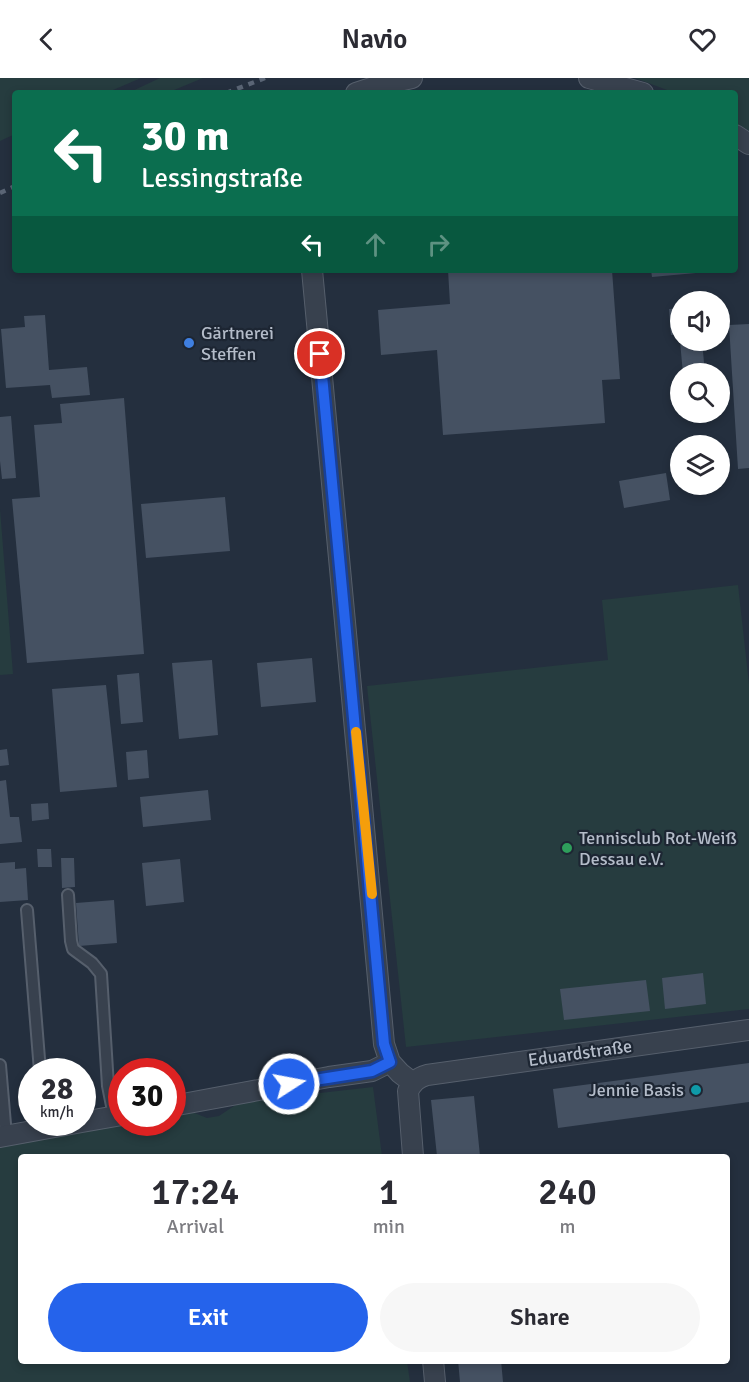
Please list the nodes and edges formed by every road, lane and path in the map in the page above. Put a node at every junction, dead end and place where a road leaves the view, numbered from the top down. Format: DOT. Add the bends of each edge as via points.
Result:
graph roads {
  1 [pos="412,78"];
  2 [pos="589,78"];
  3 [pos="365,90"];
  4 [pos="632,90"];
  5 [pos="312,273"];
  6 [pos="68,895"];
  7 [pos="27,910"];
  8 [pos="749,1030"];
  9 [pos="39,1058"];
  10 [pos="390,1062"];
  11 [pos="0,1065"];
  12 [pos="413,1083"];
  13 [pos="108,1086"];
  14 [pos="186,1103"];
  15 [pos="18,1132"];
  16 [pos="3,1136"];
  17 [pos="413,1154"];
  18 [pos="433,1364"];
  19 [pos="435,1382"];
  1 -- 3 [label="street"];
  2 -- 4 [label="street"];
  5 -- 10 [label="street" via="384,1044"];
  6 -- 13 [label="lane" via="74,949 101,974"];
  7 -- 9 [label="lane"];
  8 -- 12 [label="street, Eduardstraße" via="427,1075"];
  10 -- 12 [label="street"];
  10 -- 14 [label="street" via="372,1071"];
  11 -- 16 [label="lane"];
  12 -- 17 [label="street" via="408,1092"];
  15 -- 16 [label="street"];
  18 -- 19 [label="street"];
}
